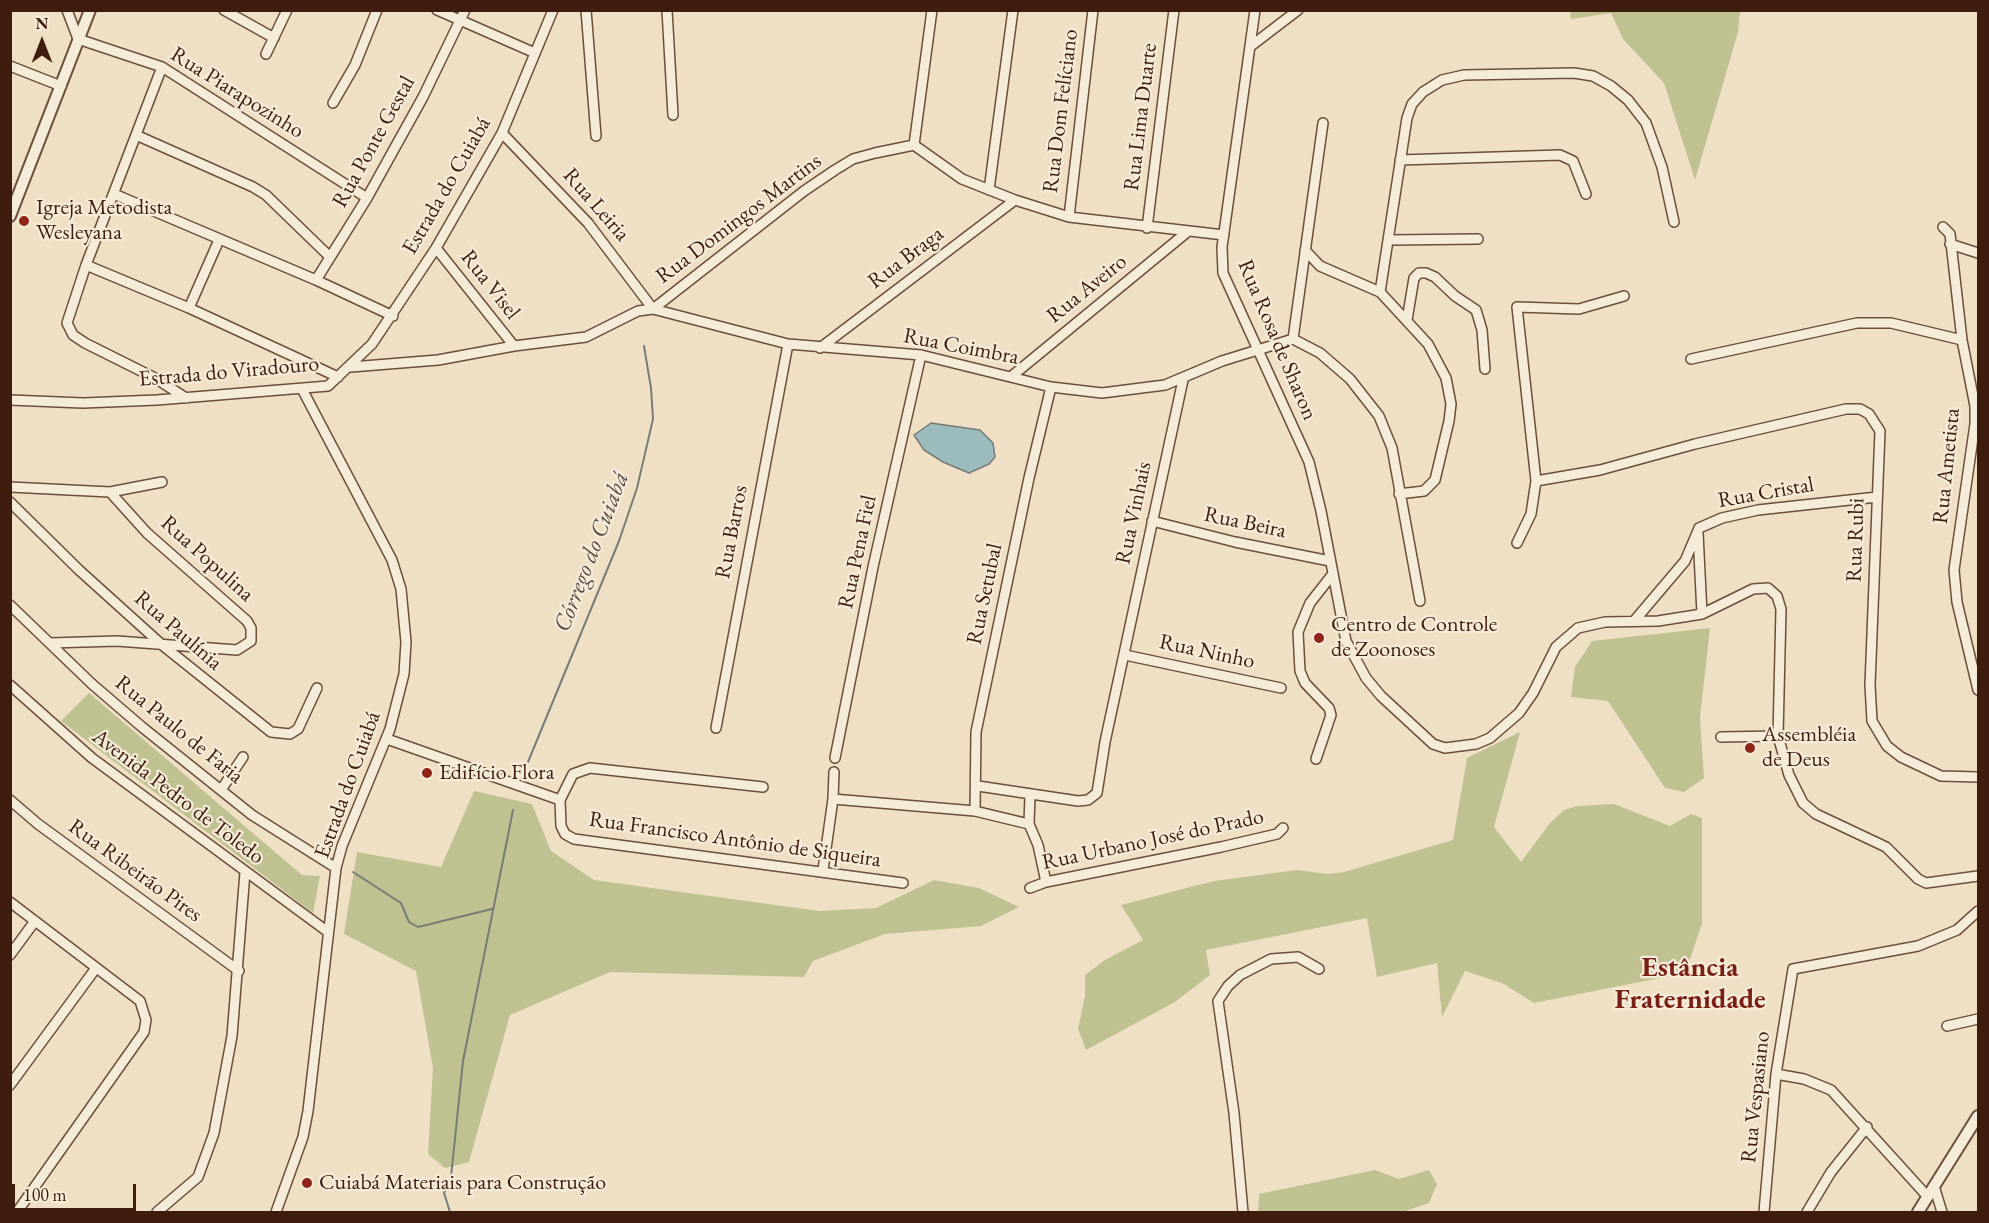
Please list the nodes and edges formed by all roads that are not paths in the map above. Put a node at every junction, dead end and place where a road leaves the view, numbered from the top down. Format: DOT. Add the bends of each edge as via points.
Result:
graph roads {
  1 [pos="67,10"];
  2 [pos="90,10"];
  3 [pos="224,10"];
  4 [pos="287,10"];
  5 [pos="377,10"];
  6 [pos="437,10"];
  7 [pos="465,10"];
  8 [pos="553,10"];
  9 [pos="586,10"];
  10 [pos="667,10"];
  11 [pos="932,10"];
  12 [pos="1013,10"];
  13 [pos="1093,10"];
  14 [pos="1174,10"];
  15 [pos="1256,10"];
  16 [pos="1298,10"];
  17 [pos="461,21"];
  18 [pos="274,38"];
  19 [pos="78,39"];
  20 [pos="1251,46"];
  21 [pos="535,53"];
  22 [pos="266,54"];
  23 [pos="10,66"];
  24 [pos="162,67"];
  25 [pos="61,86"];
  26 [pos="333,103"];
  27 [pos="674,115"];
  28 [pos="1323,123"];
  29 [pos="502,133"];
  30 [pos="136,135"];
  31 [pos="596,136"];
  32 [pos="914,145"];
  33 [pos="1400,160"];
  34 [pos="989,190"];
  35 [pos="114,194"];
  36 [pos="1586,194"];
  37 [pos="367,198"];
  38 [pos="1015,200"];
  39 [pos="10,216"];
  40 [pos="1069,217"];
  41 [pos="1674,222"];
  42 [pos="1943,227"];
  43 [pos="1147,228"];
  44 [pos="1186,233"];
  45 [pos="1224,235"];
  46 [pos="1478,239"];
  47 [pos="219,240"];
  48 [pos="1390,240"];
  49 [pos="1950,244"];
  50 [pos="436,248"];
  51 [pos="1305,250"];
  52 [pos="1978,253"];
  53 [pos="330,257"];
  54 [pos="86,265"];
  55 [pos="1320,266"];
  56 [pos="316,280"];
  57 [pos="1301,282"];
  58 [pos="1380,292"];
  59 [pos="1624,296"];
  60 [pos="189,308"];
  61 [pos="653,309"];
  62 [pos="393,316"];
  63 [pos="1407,320"];
  64 [pos="1293,339"];
  65 [pos="1962,340"];
  66 [pos="788,344"];
  67 [pos="514,346"];
  68 [pos="820,348"];
  69 [pos="1258,351"];
  70 [pos="921,355"];
  71 [pos="1691,359"];
  72 [pos="351,367"];
  73 [pos="1485,369"];
  74 [pos="1012,376"];
  75 [pos="338,377"];
  76 [pos="1183,380"];
  77 [pos="1052,387"];
  78 [pos="302,389"];
  79 [pos="186,398"];
  80 [pos="10,400"];
  81 [pos="1536,481"];
  82 [pos="162,482"];
  83 [pos="10,487"];
  84 [pos="110,492"];
  85 [pos="1399,494"];
  86 [pos="1877,496"];
  87 [pos="10,502"];
  88 [pos="1152,521"];
  89 [pos="1698,528"];
  90 [pos="1518,543"];
  91 [pos="1330,561"];
  92 [pos="1332,575"];
  93 [pos="1420,601"];
  94 [pos="10,605"];
  95 [pos="1702,614"];
  96 [pos="1635,620"];
  97 [pos="50,643"];
  98 [pos="161,644"];
  99 [pos="1125,655"];
  100 [pos="10,685"];
  101 [pos="317,688"];
  102 [pos="1281,688"];
  103 [pos="1978,690"];
  104 [pos="716,728"];
  105 [pos="1778,736"];
  106 [pos="1721,737"];
  107 [pos="387,739"];
  108 [pos="243,757"];
  109 [pos="835,758"];
  110 [pos="1316,759"];
  111 [pos="834,772"];
  112 [pos="1978,777"];
  113 [pos="978,786"];
  114 [pos="763,787"];
  115 [pos="221,790"];
  116 [pos="1030,795"];
  117 [pos="833,799"];
  118 [pos="10,800"];
  119 [pos="560,800"];
  120 [pos="975,811"];
  121 [pos="1029,824"];
  122 [pos="1283,828"];
  123 [pos="336,868"];
  124 [pos="823,870"];
  125 [pos="245,872"];
  126 [pos="1978,876"];
  127 [pos="903,882"];
  128 [pos="1046,882"];
  129 [pos="1030,888"];
  130 [pos="10,903"];
  131 [pos="1978,911"];
  132 [pos="35,921"];
  133 [pos="328,932"];
  134 [pos="10,955"];
  135 [pos="96,968"];
  136 [pos="1320,969"];
  137 [pos="239,971"];
  138 [pos="1978,1019"];
  139 [pos="1947,1026"];
  140 [pos="1776,1074"];
  141 [pos="10,1085"];
  142 [pos="1978,1116"];
  143 [pos="1867,1127"];
  144 [pos="1934,1186"];
  145 [pos="1928,1197"];
  146 [pos="17,1212"];
  147 [pos="157,1212"];
  148 [pos="276,1212"];
  149 [pos="1243,1212"];
  150 [pos="1764,1212"];
  151 [pos="1807,1212"];
  152 [pos="1917,1212"];
  153 [pos="1942,1212"];
  1 -- 19 [label="street"];
  2 -- 19 [label="street"];
  3 -- 18 [label="street"];
  4 -- 18 [label="street"];
  5 -- 26 [label="street" via="355,65"];
  6 -- 17 [label="street"];
  7 -- 17 [label="street, Rua Ponte Gestal"];
  8 -- 21 [label="street, Estrada do Cuiabá"];
  9 -- 31 [label="street"];
  10 -- 27 [label="street"];
  11 -- 32 [label="street"];
  12 -- 34 [label="street"];
  13 -- 40 [label="street, Rua Dom Felíciano"];
  14 -- 43 [label="street, Rua Lima Duarte"];
  15 -- 20 [label="street, Rua Rosa de Sharon"];
  16 -- 20 [label="street"];
  17 -- 21 [label="street"];
  17 -- 37 [label="street, Rua Ponte Gestal"];
  18 -- 22 [label="street"];
  19 -- 24 [label="street, Rua Piarapozinho"];
  19 -- 25 [label="street"];
  20 -- 45 [label="street, Rua Rosa de Sharon"];
  21 -- 29 [label="street, Estrada do Cuiabá"];
  23 -- 25 [label="street"];
  24 -- 30 [label="street"];
  24 -- 37 [label="street, Rua Piarapozinho"];
  25 -- 39 [label="street"];
  28 -- 51 [label="street"];
  29 -- 50 [label="street, Estrada do Cuiabá"];
  29 -- 61 [label="street, Rua Leiria" via="588,223"];
  30 -- 35 [label="street"];
  30 -- 53 [label="street" via="266,195"];
  32 -- 34 [label="street" via="954,174"];
  32 -- 61 [label="street, Rua Domingos Martins" via="864,156 835,170"];
  33 -- 36 [label="street" via="1560,155 1574,161"];
  33 -- 41 [label="street" via="1413,104 1442,80 1499,73 1593,76 1628,100 1646,123 1662,167"];
  33 -- 48 [label="street"];
  34 -- 38 [label="street"];
  35 -- 47 [label="street"];
  35 -- 54 [label="street"];
  37 -- 53 [label="street, Rua Ponte Gestal"];
  38 -- 40 [label="street"];
  38 -- 68 [label="street, Rua Braga"];
  40 -- 43 [label="street"];
  42 -- 49 [label="street, Rua Ametista" via="1949,231"];
  43 -- 44 [label="street"];
  44 -- 45 [label="street"];
  44 -- 74 [label="street, Rua Aveiro"];
  45 -- 69 [label="street, Rua Rosa de Sharon" via="1223,273"];
  46 -- 48 [label="street"];
  47 -- 56 [label="street"];
  47 -- 60 [label="street"];
  48 -- 58 [label="street"];
  49 -- 52 [label="street"];
  49 -- 65 [label="street, Rua Ametista"];
  50 -- 62 [label="street, Estrada do Cuiabá"];
  50 -- 67 [label="street, Rua Visel"];
  51 -- 55 [label="street"];
  51 -- 57 [label="street"];
  53 -- 56 [label="street, Rua Ponte Gestal"];
  54 -- 60 [label="street"];
  54 -- 79 [label="street" via="68,316 73,335"];
  55 -- 57 [label="street"];
  55 -- 58 [label="street"];
  56 -- 62 [label="street"];
  57 -- 64 [label="street"];
  58 -- 63 [label="street"];
  59 -- 81 [label="street" via="1580,309 1517,307"];
  60 -- 75 [label="street"];
  61 -- 66 [label="street, Rua Coimbra"];
  61 -- 67 [label="street, Estrada do Viradouro" via="638,311 586,337"];
  62 -- 72 [label="street, Estrada do Cuiabá"];
  63 -- 73 [label="street" via="1414,278 1419,273 1435,277 1476,310"];
  63 -- 85 [label="street" via="1435,355 1446,378 1450,404 1435,480 1424,491"];
  64 -- 69 [label="street, Rua Coimbra"];
  64 -- 85 [label="street" via="1327,359 1373,406 1389,438"];
  65 -- 71 [label="street" via="1891,323 1857,323"];
  65 -- 103 [label="street, Rua Ametista" via="1975,424 1954,587"];
  66 -- 68 [label="street, Rua Coimbra"];
  66 -- 104 [label="street, Rua Barros"];
  67 -- 72 [label="street, Estrada do Viradouro" via="438,360"];
  68 -- 70 [label="street, Rua Coimbra"];
  69 -- 76 [label="street, Rua Coimbra" via="1222,361"];
  69 -- 91 [label="street, Rua Rosa de Sharon" via="1309,462"];
  70 -- 74 [label="street, Rua Coimbra"];
  70 -- 109 [label="street, Rua Pena Fiel"];
  72 -- 75 [label="street, Estrada do Viradouro"];
  74 -- 77 [label="street, Rua Coimbra"];
  75 -- 78 [label="street, Estrada do Viradouro" via="328,386"];
  76 -- 77 [label="street, Rua Coimbra" via="1102,393"];
  76 -- 88 [label="street, Rua Vinhais"];
  77 -- 113 [label="street, Rua Setubal" via="976,732"];
  78 -- 79 [label="street, Estrada do Viradouro"];
  78 -- 107 [label="street, Estrada do Cuiabá" via="380,535 401,589 405,664"];
  79 -- 80 [label="street, Estrada do Viradouro" via="82,403"];
  81 -- 86 [label="street, Rua Rubi" via="1600,470 1695,444 1860,409 1869,414 1880,431"];
  81 -- 90 [label="street" via="1531,514"];
  82 -- 84 [label="street"];
  83 -- 84 [label="street"];
  84 -- 98 [label="street, Rua Populina" via="147,533 248,621 251,628 251,641 237,650"];
  85 -- 93 [label="street"];
  86 -- 89 [label="street, Rua Cristal" via="1758,510"];
  86 -- 112 [label="street, Rua Rubi" via="1872,721 1887,746 1901,757 1941,776"];
  87 -- 98 [label="street, Rua Paulínia"];
  88 -- 91 [label="street, Rua Beira"];
  88 -- 99 [label="street, Rua Vinhais"];
  89 -- 95 [label="street"];
  89 -- 96 [label="street" via="1685,561"];
  91 -- 92 [label="street, Rua Rosa de Sharon"];
  92 -- 96 [label="street, Rua Rosa de Sharon" via="1346,640 1366,678 1419,733 1444,748 1476,744 1502,729 1533,693 1556,647 1578,628"];
  92 -- 110 [label="street" via="1310,603 1298,632 1300,671 1331,715"];
  94 -- 97 [label="street, Rua Paulo de Faria"];
  95 -- 96 [label="street, Rua Rosa de Sharon" via="1658,621"];
  95 -- 105 [label="street, Rua Rosa de Sharon" via="1760,587 1777,596 1782,621"];
  97 -- 98 [label="street, Rua Populina" via="117,640"];
  97 -- 115 [label="street, Rua Paulo de Faria" via="117,705"];
  98 -- 101 [label="street, Rua Paulínia" via="253,719 281,735 298,729"];
  99 -- 102 [label="street, Rua Ninho"];
  99 -- 116 [label="street, Rua Vinhais" via="1097,793 1088,800"];
  100 -- 125 [label="street, Avenida Pedro de Toledo" via="92,758"];
  105 -- 106 [label="street"];
  105 -- 126 [label="street" via="1795,791 1816,814 1874,839 1926,883"];
  107 -- 119 [label="street, Rua Francisco Antônio de Siqueira"];
  107 -- 123 [label="street, Estrada do Cuiabá"];
  108 -- 115 [label="street"];
  111 -- 117 [label="street"];
  113 -- 116 [label="street"];
  113 -- 120 [label="street, Rua Setubal"];
  114 -- 119 [label="street" via="590,768 573,774"];
  115 -- 123 [label="street, Rua Paulo de Faria"];
  116 -- 121 [label="street"];
  117 -- 120 [label="street"];
  117 -- 124 [label="street"];
  118 -- 137 [label="street, Rua Ribeirão Pires"];
  119 -- 124 [label="street, Rua Francisco Antônio de Siqueira" via="561,826 574,839"];
  120 -- 121 [label="street"];
  121 -- 128 [label="street"];
  122 -- 128 [label="street, Rua Urbano José do Prado" via="1277,834 1221,847"];
  123 -- 133 [label="street, Estrada do Cuiabá"];
  124 -- 127 [label="street, Rua Francisco Antônio de Siqueira"];
  125 -- 133 [label="street, Avenida Pedro de Toledo"];
  125 -- 137 [label="street"];
  128 -- 129 [label="street, Rua Urbano José do Prado"];
  130 -- 132 [label="street"];
  131 -- 140 [label="street, Rua Vespasiano" via="1957,930 1918,946 1792,969"];
  132 -- 134 [label="street"];
  132 -- 135 [label="street"];
  133 -- 148 [label="street, Estrada do Cuiabá" via="303,1137"];
  135 -- 141 [label="street"];
  135 -- 146 [label="street" via="140,1001 145,1010 144,1032"];
  136 -- 149 [label="street" via="1298,957 1261,962 1240,975 1218,1001"];
  137 -- 147 [label="street" via="229,1057 207,1154 198,1177"];
  138 -- 139 [label="street"];
  140 -- 143 [label="street" via="1804,1079 1831,1090"];
  140 -- 150 [label="street, Rua Vespasiano"];
  142 -- 144 [label="street"];
  143 -- 145 [label="street"];
  143 -- 151 [label="street" via="1831,1172"];
  144 -- 145 [label="street"];
  144 -- 153 [label="street"];
  145 -- 152 [label="street"];
}
